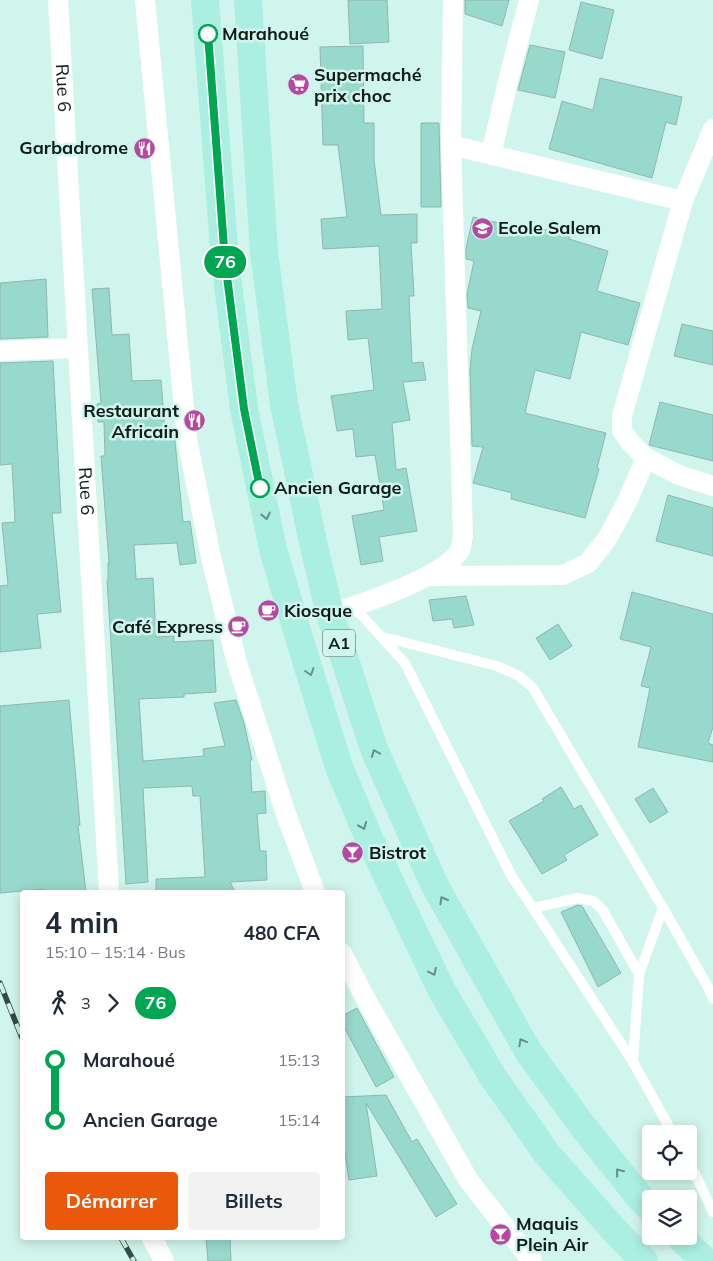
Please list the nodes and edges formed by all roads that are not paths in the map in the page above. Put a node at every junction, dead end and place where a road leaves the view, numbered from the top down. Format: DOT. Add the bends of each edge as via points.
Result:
graph roads {
  1 [pos="58,0"];
  2 [pos="145,0"];
  3 [pos="205,0"];
  4 [pos="248,0"];
  5 [pos="453,0"];
  6 [pos="529,0"];
  7 [pos="713,129"];
  8 [pos="451,145"];
  9 [pos="491,154"];
  10 [pos="683,201"];
  11 [pos="77,348"];
  12 [pos="0,351"];
  13 [pos="646,458"];
  14 [pos="713,486"];
  15 [pos="427,576"];
  16 [pos="342,610"];
  17 [pos="383,638"];
  18 [pos="109,890"];
  19 [pos="314,890"];
  20 [pos="533,908"];
  21 [pos="663,908"];
  22 [pos="345,959"];
  23 [pos="639,974"];
  24 [pos="713,999"];
  25 [pos="633,1062"];
  26 [pos="668,1125"];
  27 [pos="697,1178"];
  28 [pos="642,1200"];
  29 [pos="713,1212"];
  30 [pos="153,1240"];
  31 [pos="689,1245"];
  32 [pos="164,1261"];
  33 [pos="532,1261"];
  34 [pos="644,1261"];
  35 [pos="705,1261"];
  1 -- 11 [label="street, Rue 6"];
  2 -- 19 [label="street" via="187,438 211,557 238,663 287,817"];
  3 -- 34 [label="main road, A1, one-way" via="225,261 244,409 273,549 339,766 368,836 442,991 493,1077 547,1154"];
  4 -- 16 [label="main road, A1" via="264,252 284,404 313,542"];
  5 -- 8 [label="street"];
  6 -- 9 [label="street"];
  7 -- 10 [label="street"];
  8 -- 9 [label="street"];
  8 -- 15 [label="street" via="463,535 460,549 450,561"];
  9 -- 10 [label="street"];
  10 -- 13 [label="street" via="622,416 622,431"];
  11 -- 12 [label="street"];
  11 -- 18 [label="street, Rue 6"];
  13 -- 14 [label="street" via="679,475"];
  13 -- 15 [label="street" via="607,540 588,563 563,575"];
  15 -- 16 [label="street"];
  16 -- 17 [label="lane"];
  28 -- 16 [label="main road, A1, one-way" via="528,1051 434,884 374,749"];
  17 -- 20 [label="lane" via="405,664 512,877"];
  17 -- 21 [label="lane" via="497,666 519,676 533,688"];
  20 -- 23 [label="lane" via="578,898 593,901 602,909"];
  20 -- 25 [label="lane"];
  21 -- 23 [label="lane"];
  21 -- 24 [label="lane"];
  22 -- 33 [label="street" via="469,1181"];
  23 -- 25 [label="lane"];
  25 -- 26 [label="lane"];
  27 -- 29 [label="lane"];
  30 -- 32 [label="street"];
  31 -- 35 [label="main road"];
}
